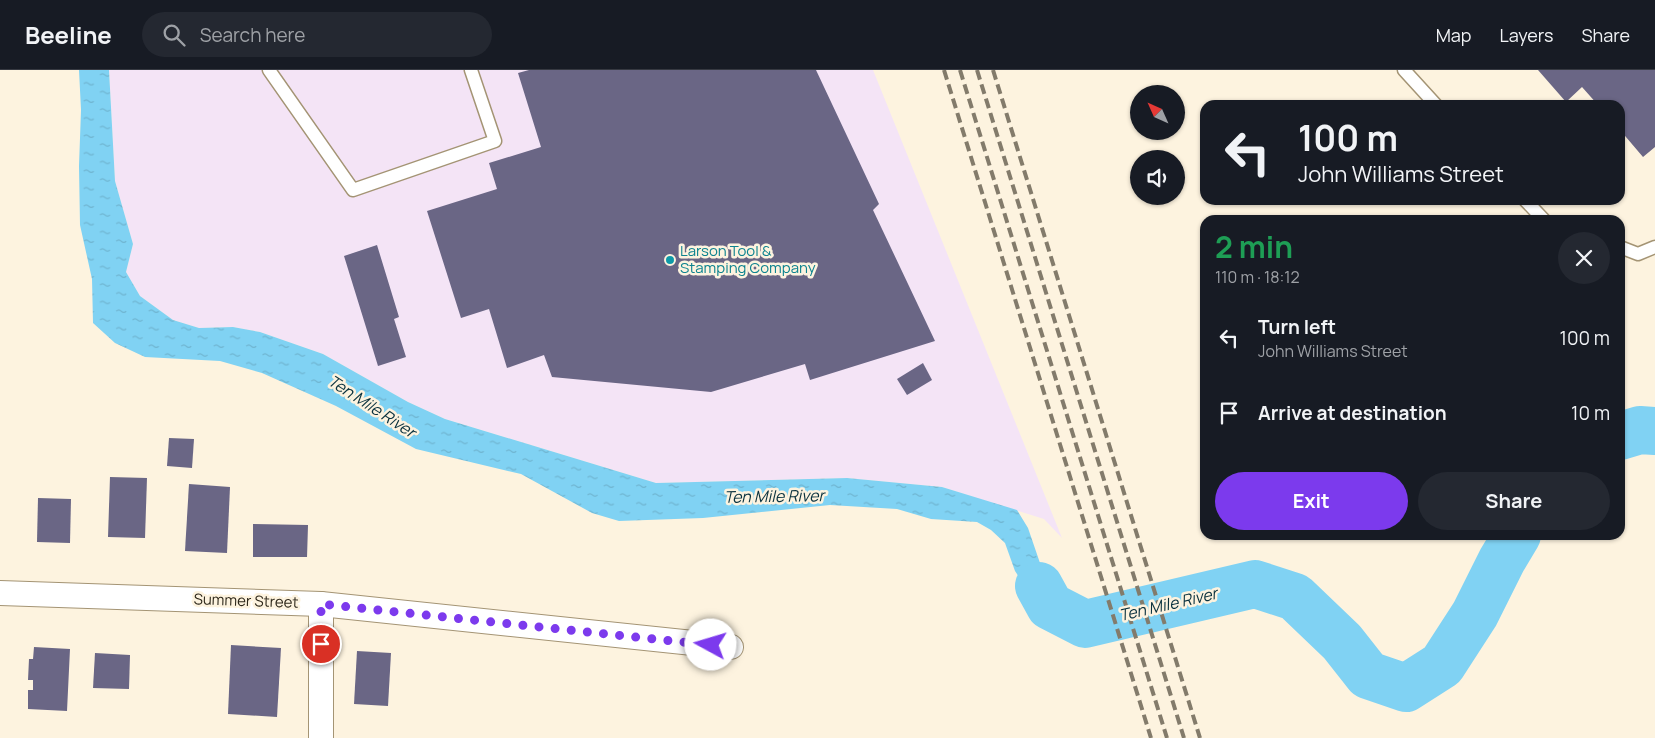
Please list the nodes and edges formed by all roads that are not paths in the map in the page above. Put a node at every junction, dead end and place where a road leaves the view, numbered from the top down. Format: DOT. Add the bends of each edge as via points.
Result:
graph roads {
  1 [pos="269,70"];
  2 [pos="470,70"];
  3 [pos="1404,70"];
  4 [pos="1431,100"];
  5 [pos="1530,205"];
  6 [pos="1539,215"];
  7 [pos="1655,246"];
  8 [pos="1625,250"];
  9 [pos="0,593"];
  10 [pos="321,604"];
  11 [pos="730,647"];
  12 [pos="321,738"];
  1 -- 2 [label="lane" via="353,190 495,140"];
  3 -- 4 [label="lane"];
  5 -- 6 [label="lane"];
  7 -- 8 [label="lane" via="1638,254"];
  9 -- 10 [label="street, Summer Street"];
  10 -- 11 [label="street, Summer Street"];
  10 -- 12 [label="street"];
}
